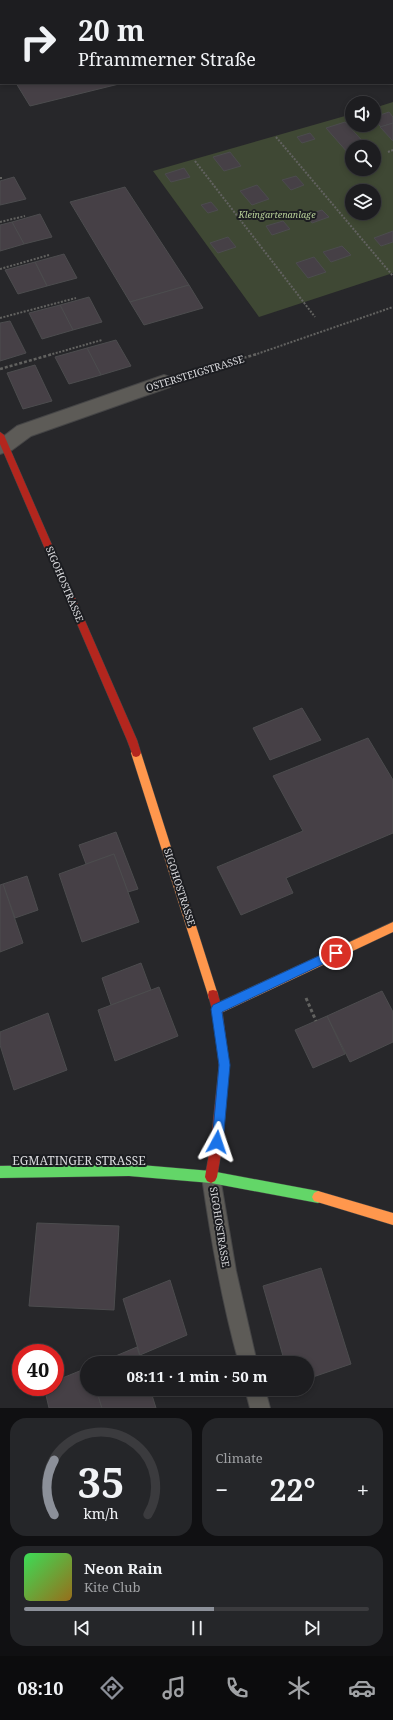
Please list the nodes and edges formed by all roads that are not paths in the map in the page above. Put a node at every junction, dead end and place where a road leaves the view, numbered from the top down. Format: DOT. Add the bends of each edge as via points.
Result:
graph roads {
  1 [pos="164,382"];
  2 [pos="2,442"];
  3 [pos="393,926"];
  4 [pos="217,1009"];
  5 [pos="0,1172"];
  6 [pos="211,1177"];
  7 [pos="393,1219"];
  8 [pos="246,1356"];
  9 [pos="257,1396"];
  10 [pos="260,1408"];
  1 -- 2 [label="street, OSTERSTEIGSTRASSE" via="24,431"];
  2 -- 4 [label="street, SIGOHOSTRASSE" via="132,740"];
  3 -- 4 [label="street"];
  4 -- 6 [label="street, SIGOHOSTRASSE" via="224,1065"];
  5 -- 6 [label="street, EGMATINGER STRASSE" via="129,1170"];
  6 -- 7 [label="street, EGMATINGER STRASSE" via="307,1194"];
  6 -- 8 [label="lane, SIGOHOSTRASSE" via="218,1227"];
  9 -- 10 [label="lane"];
}
